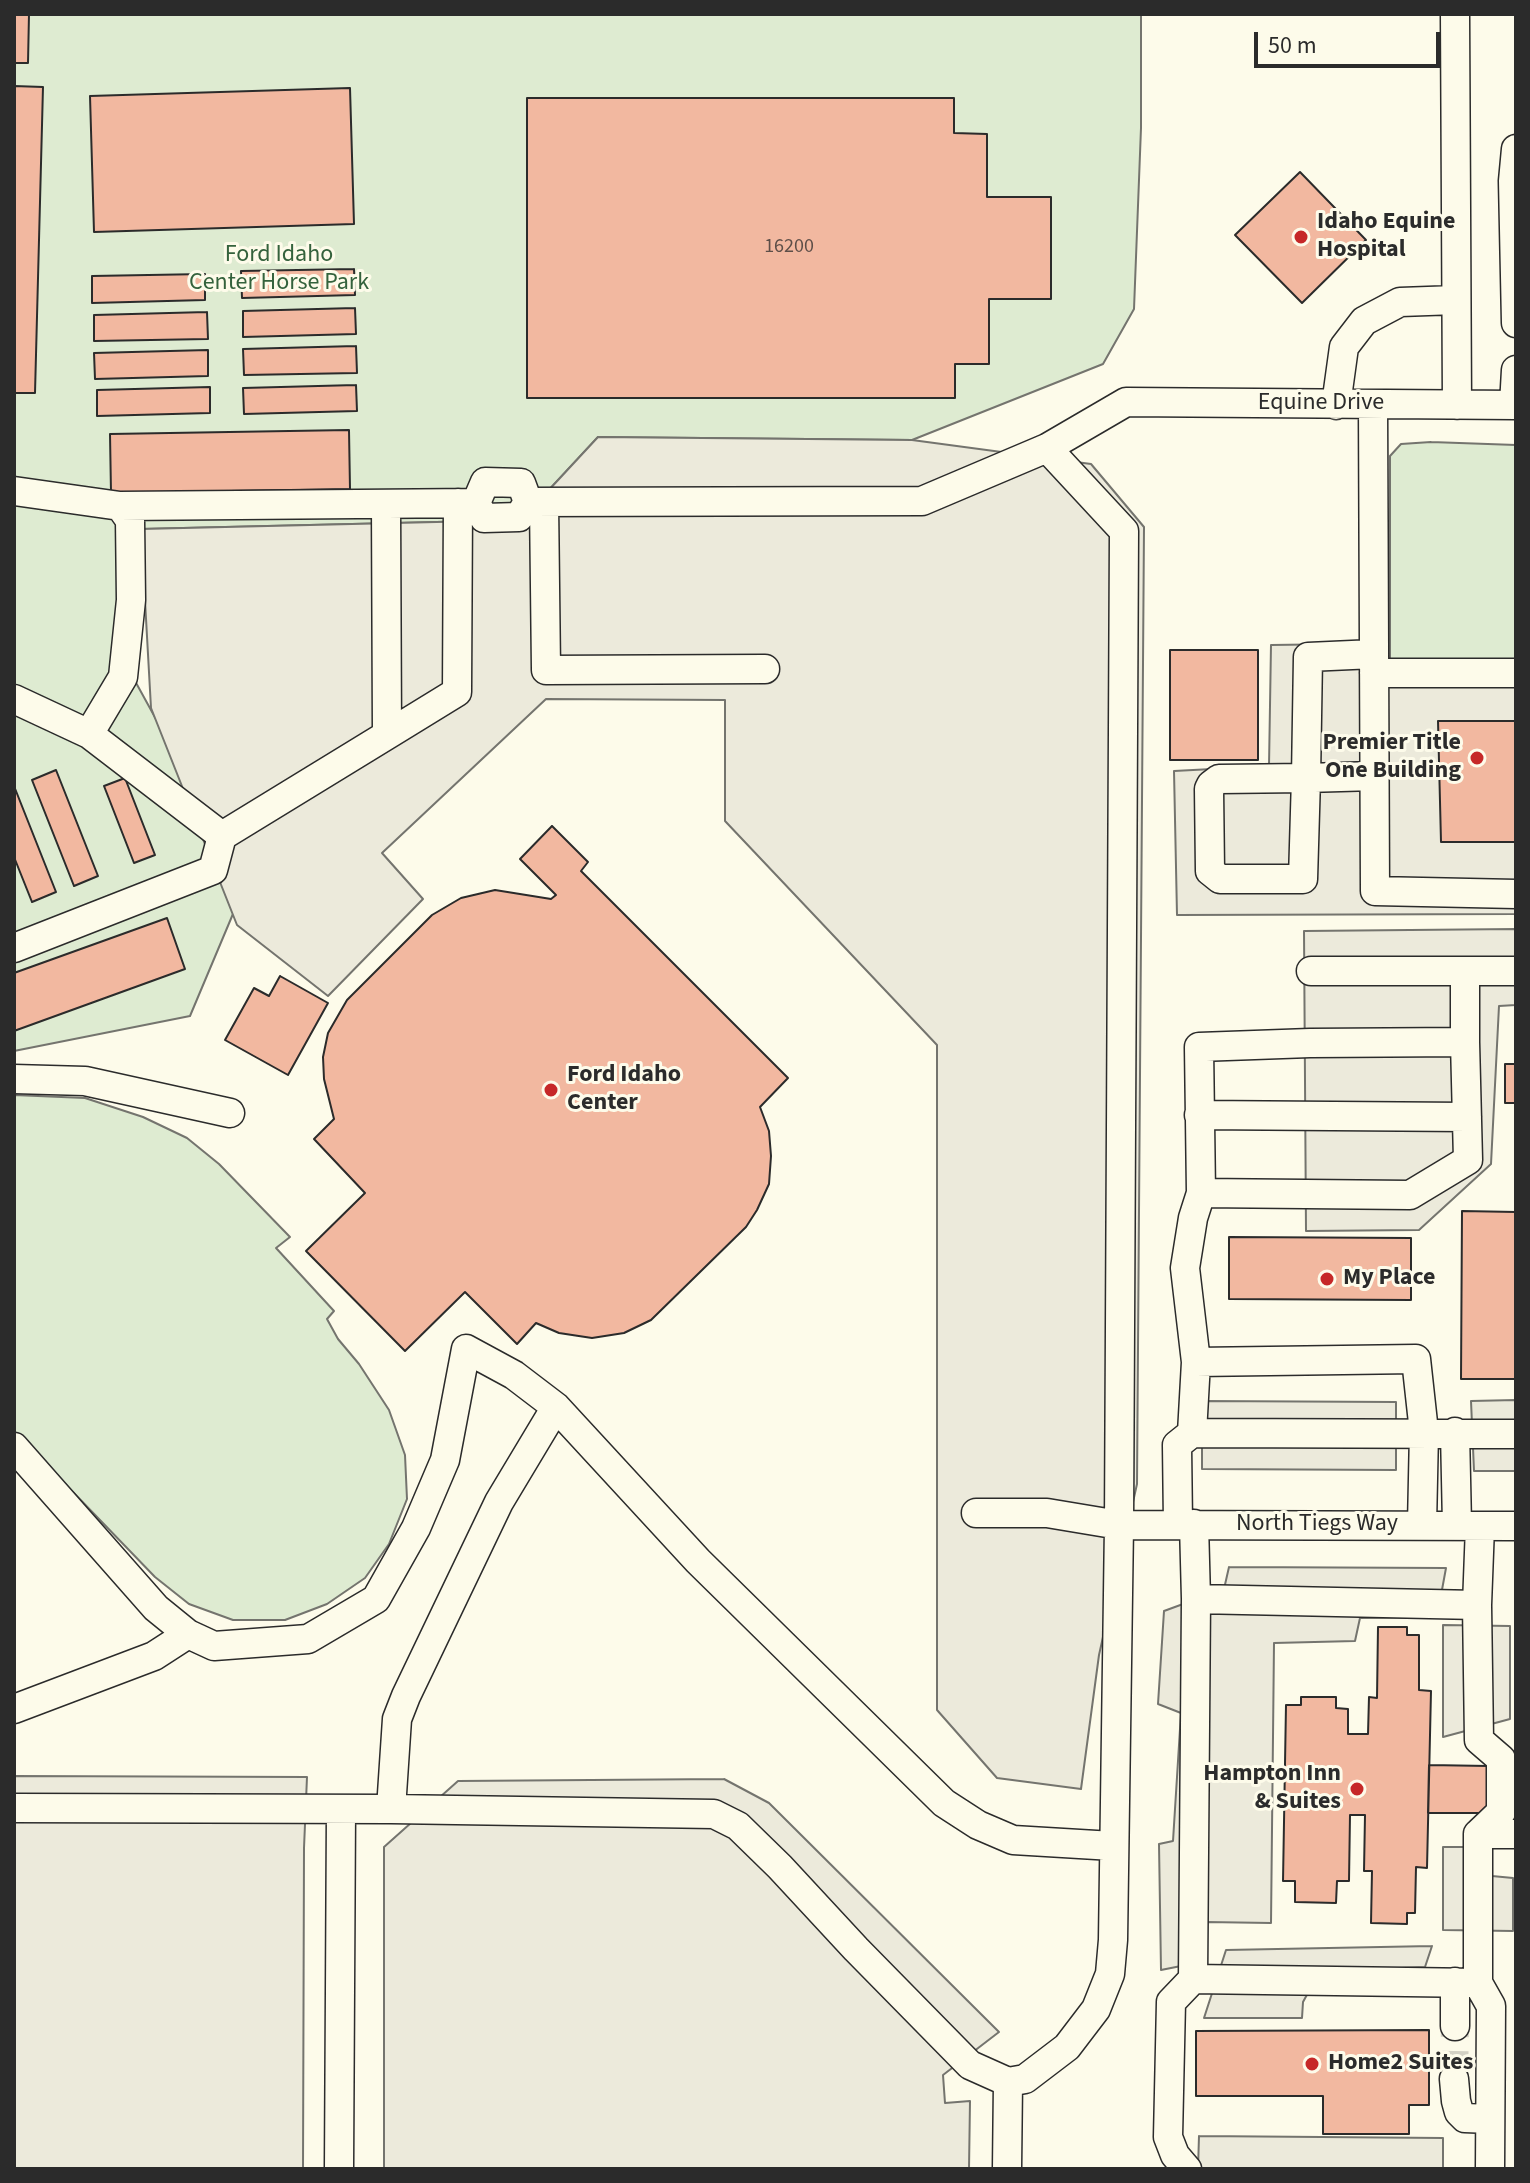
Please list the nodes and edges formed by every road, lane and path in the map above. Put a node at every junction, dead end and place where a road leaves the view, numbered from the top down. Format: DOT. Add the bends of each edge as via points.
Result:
graph roads {
  1 [pos="1455,14"];
  2 [pos="1516,149"];
  3 [pos="1456,300"];
  4 [pos="1516,323"];
  5 [pos="1516,370"];
  6 [pos="1373,404"];
  7 [pos="1336,405"];
  8 [pos="1457,405"];
  9 [pos="1515,405"];
  10 [pos="1047,448"];
  11 [pos="14,491"];
  12 [pos="536,502"];
  13 [pos="467,503"];
  14 [pos="386,504"];
  15 [pos="120,506"];
  16 [pos="1374,663"];
  17 [pos="765,669"];
  18 [pos="1516,673"];
  19 [pos="14,699"];
  20 [pos="89,734"];
  21 [pos="387,735"];
  22 [pos="1375,776"];
  23 [pos="1306,778"];
  24 [pos="222,836"];
  25 [pos="1516,894"];
  26 [pos="14,948"];
  27 [pos="1311,971"];
  28 [pos="1465,971"];
  29 [pos="1516,971"];
  30 [pos="1465,1042"];
  31 [pos="14,1079"];
  32 [pos="230,1113"];
  33 [pos="1199,1115"];
  34 [pos="1467,1117"];
  35 [pos="1201,1193"];
  36 [pos="1196,1362"];
  37 [pos="556,1407"];
  38 [pos="1424,1432"];
  39 [pos="1455,1432"];
  40 [pos="1192,1433"];
  41 [pos="1516,1434"];
  42 [pos="14,1447"];
  43 [pos="976,1513"];
  44 [pos="1186,1524"];
  45 [pos="1119,1525"];
  46 [pos="1422,1525"];
  47 [pos="1468,1526"];
  48 [pos="1516,1526"];
  49 [pos="1196,1599"];
  50 [pos="1477,1605"];
  51 [pos="188,1634"];
  52 [pos="14,1709"];
  53 [pos="14,1808"];
  54 [pos="391,1809"];
  55 [pos="341,1810"];
  56 [pos="1478,1834"];
  57 [pos="1516,1834"];
  58 [pos="1113,1846"];
  59 [pos="1193,1979"];
  60 [pos="1466,1982"];
  61 [pos="1455,2026"];
  62 [pos="1454,2079"];
  63 [pos="1008,2082"];
  64 [pos="1490,2119"];
  65 [pos="1499,2158"];
  66 [pos="339,2169"];
  67 [pos="1007,2169"];
  68 [pos="1187,2169"];
  1 -- 3 [label="street"];
  2 -- 4 [label="street"];
  3 -- 7 [label="street" via="1400,302 1364,321 1344,347"];
  3 -- 8 [label="street"];
  5 -- 9 [label="street"];
  6 -- 7 [label="street, Equine Drive"];
  6 -- 8 [label="street, Equine Drive"];
  6 -- 16 [label="street"];
  7 -- 10 [label="street, Equine Drive" via="1126,402"];
  8 -- 9 [label="street, Equine Drive"];
  10 -- 12 [label="street" via="922,501"];
  10 -- 45 [label="street" via="1124,531"];
  11 -- 15 [label="street"];
  12 -- 13 [label="street" via="521,483 485,482"];
  12 -- 17 [label="street" via="546,670"];
  13 -- 14 [label="street"];
  13 -- 21 [label="street" via="457,692"];
  14 -- 15 [label="street"];
  14 -- 21 [label="street"];
  15 -- 20 [label="street" via="130,520 131,600 123,677"];
  16 -- 18 [label="street"];
  16 -- 22 [label="street"];
  16 -- 23 [label="street" via="1308,657"];
  19 -- 20 [label="street"];
  20 -- 24 [label="street"];
  21 -- 24 [label="street"];
  22 -- 23 [label="street"];
  22 -- 25 [label="street" via="1375,891"];
  23 -- 23 [label="street" via="1214,781 1209,789 1209,863 1214,876 1303,879"];
  24 -- 26 [label="street" via="213,870"];
  27 -- 28 [label="street"];
  28 -- 29 [label="street"];
  28 -- 30 [label="street"];
  30 -- 33 [label="street" via="1199,1047"];
  30 -- 34 [label="street"];
  31 -- 32 [label="street" via="85,1081"];
  33 -- 34 [label="street"];
  33 -- 35 [label="street"];
  34 -- 35 [label="street" via="1468,1160 1410,1195"];
  35 -- 36 [label="street" via="1185,1268"];
  36 -- 38 [label="street" via="1416,1359"];
  36 -- 40 [label="street"];
  37 -- 51 [label="street" via="514,1375 466,1349 445,1460 416,1528 376,1599 308,1639 214,1646"];
  37 -- 54 [label="street" via="499,1502 406,1696 397,1719"];
  37 -- 58 [label="street" via="698,1561 944,1803 1013,1840"];
  38 -- 39 [label="street"];
  38 -- 40 [label="street"];
  38 -- 46 [label="street"];
  39 -- 41 [label="street"];
  39 -- 47 [label="street"];
  40 -- 44 [label="street" via="1177,1445"];
  42 -- 51 [label="street" via="156,1608"];
  43 -- 45 [label="street, North Tiegs Way" via="1047,1513"];
  44 -- 45 [label="street, North Tiegs Way"];
  44 -- 46 [label="street, North Tiegs Way"];
  44 -- 49 [label="street"];
  45 -- 58 [label="street"];
  46 -- 47 [label="street, North Tiegs Way"];
  47 -- 48 [label="street, North Tiegs Way"];
  47 -- 50 [label="street"];
  49 -- 50 [label="street"];
  49 -- 59 [label="street"];
  50 -- 56 [label="street" via="1479,1740 1501,1759 1501,1812"];
  51 -- 52 [label="street" via="154,1656"];
  53 -- 55 [label="street"];
  54 -- 55 [label="street"];
  54 -- 63 [label="street" via="714,1814 738,1826 780,1867 970,2065"];
  55 -- 66 [label="street"];
  56 -- 57 [label="street"];
  56 -- 60 [label="street"];
  58 -- 63 [label="street" via="1110,1974 1096,2009 1067,2047 1025,2079"];
  59 -- 60 [label="street"];
  59 -- 68 [label="street" via="1171,2002 1168,2137"];
  60 -- 61 [label="street"];
  60 -- 64 [label="street" via="1491,2006"];
  62 -- 64 [label="street" via="1459,2112 1465,2118"];
  63 -- 67 [label="street"];
  64 -- 65 [label="street"];
}
